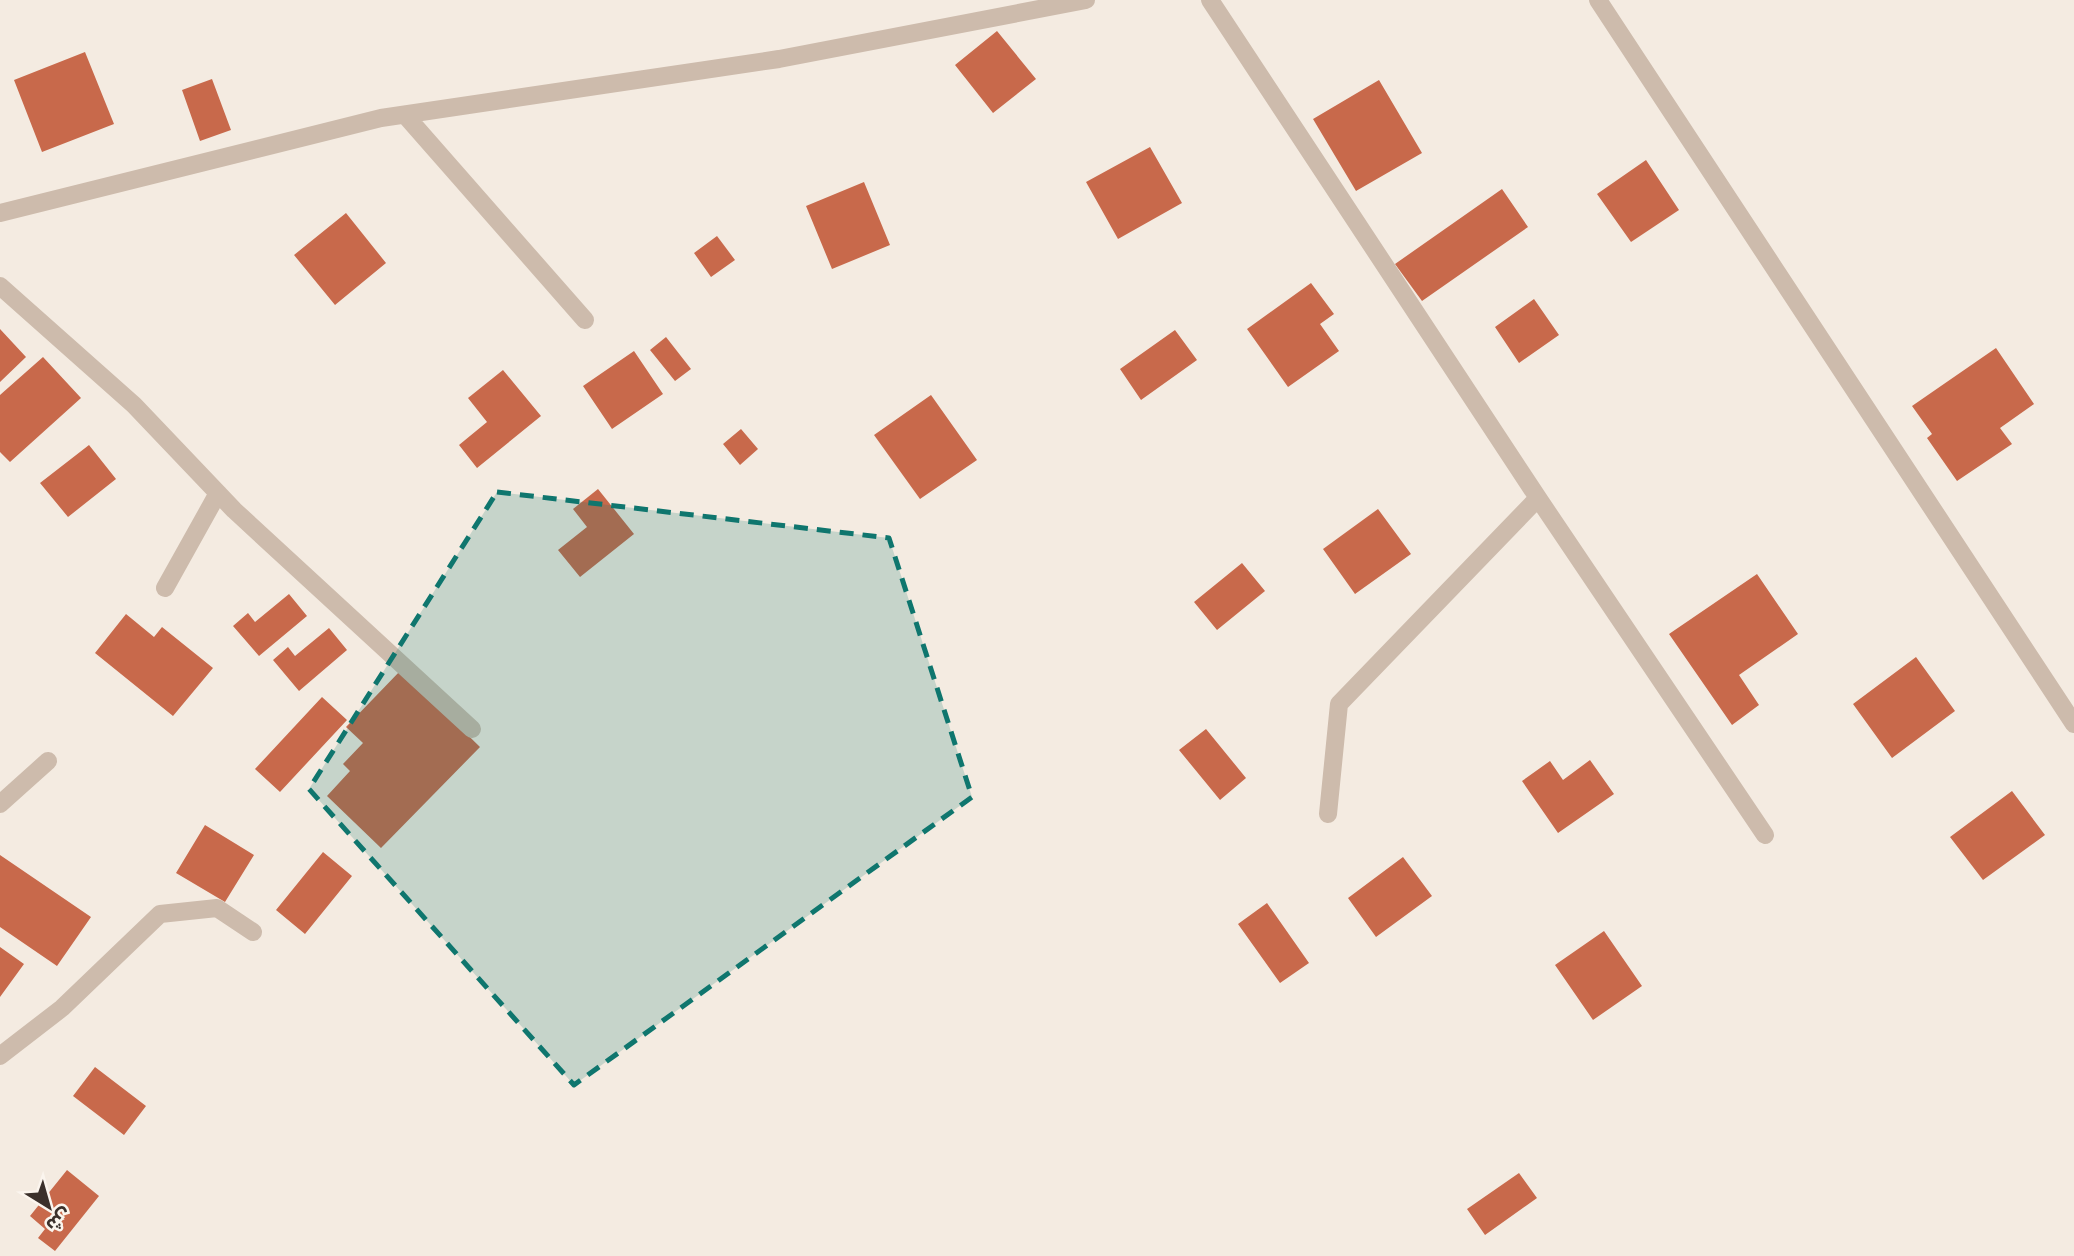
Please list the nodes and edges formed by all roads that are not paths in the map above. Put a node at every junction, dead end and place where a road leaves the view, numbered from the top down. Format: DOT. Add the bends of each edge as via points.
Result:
graph roads {
  1 [pos="1086,0"];
  2 [pos="1210,0"];
  3 [pos="1598,0"];
  4 [pos="405,115"];
  5 [pos="0,213"];
  6 [pos="0,286"];
  7 [pos="584,320"];
  8 [pos="218,493"];
  9 [pos="1538,498"];
  10 [pos="165,588"];
  11 [pos="2074,724"];
  12 [pos="472,729"];
  13 [pos="48,761"];
  14 [pos="0,804"];
  15 [pos="1328,814"];
  16 [pos="1765,835"];
  17 [pos="253,932"];
  18 [pos="0,1056"];
  1 -- 4 [label="street" via="779,59"];
  2 -- 9 [label="street"];
  3 -- 11 [label="street"];
  4 -- 5 [label="street"];
  4 -- 7 [label="street"];
  6 -- 8 [label="street" via="134,405"];
  8 -- 10 [label="street"];
  8 -- 12 [label="street"];
  9 -- 15 [label="street" via="1339,704"];
  9 -- 16 [label="street"];
  13 -- 14 [label="street"];
  17 -- 18 [label="street" via="217,908 160,914 62,1008"];
}
